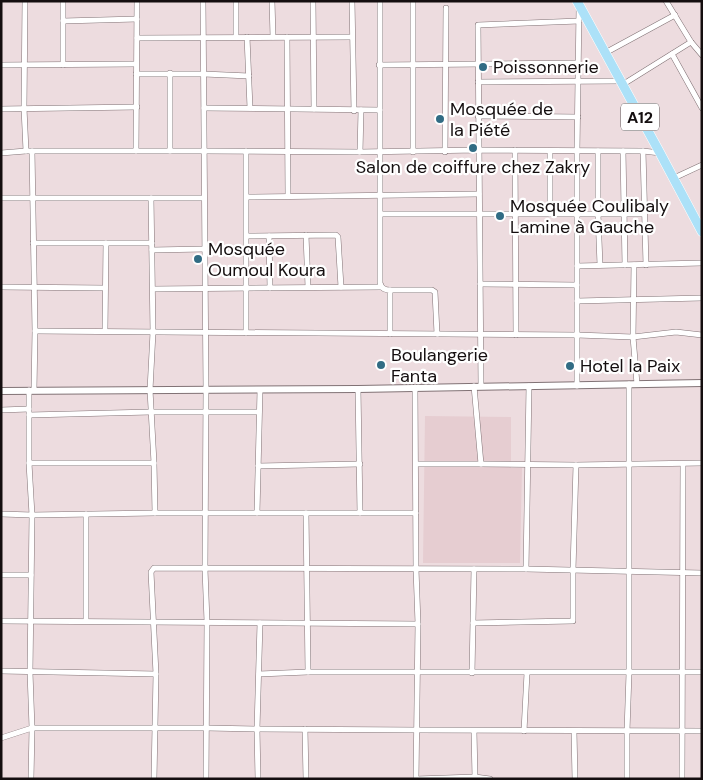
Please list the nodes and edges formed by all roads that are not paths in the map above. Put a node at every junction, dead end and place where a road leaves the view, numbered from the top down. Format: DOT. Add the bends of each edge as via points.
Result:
graph roads {
  1 [pos="24,1"];
  2 [pos="62,1"];
  3 [pos="136,1"];
  4 [pos="203,1"];
  5 [pos="236,1"];
  6 [pos="272,1"];
  7 [pos="313,1"];
  8 [pos="352,1"];
  9 [pos="380,1"];
  10 [pos="413,1"];
  11 [pos="666,1"];
  12 [pos="578,3"];
  13 [pos="446,8"];
  14 [pos="675,15"];
  15 [pos="136,19"];
  16 [pos="63,21"];
  17 [pos="579,22"];
  18 [pos="236,37"];
  19 [pos="247,37"];
  20 [pos="273,37"];
  21 [pos="287,37"];
  22 [pos="313,37"];
  23 [pos="352,37"];
  24 [pos="136,38"];
  25 [pos="204,38"];
  26 [pos="691,42"];
  27 [pos="605,52"];
  28 [pos="672,54"];
  29 [pos="702,55"];
  30 [pos="578,63"];
  31 [pos="25,64"];
  32 [pos="136,64"];
  33 [pos="445,64"];
  34 [pos="478,64"];
  35 [pos="1,65"];
  36 [pos="63,65"];
  37 [pos="380,65"];
  38 [pos="413,65"];
  39 [pos="170,73"];
  40 [pos="136,74"];
  41 [pos="204,74"];
  42 [pos="249,76"];
  43 [pos="478,82"];
  44 [pos="578,82"];
  45 [pos="621,82"];
  46 [pos="136,107"];
  47 [pos="24,108"];
  48 [pos="204,108"];
  49 [pos="250,108"];
  50 [pos="702,108"];
  51 [pos="1,109"];
  52 [pos="287,109"];
  53 [pos="314,109"];
  54 [pos="354,110"];
  55 [pos="361,110"];
  56 [pos="380,110"];
  57 [pos="478,116"];
  58 [pos="578,117"];
  59 [pos="478,150"];
  60 [pos="515,150"];
  61 [pos="29,151"];
  62 [pos="136,151"];
  63 [pos="170,151"];
  64 [pos="204,151"];
  65 [pos="550,151"];
  66 [pos="598,151"];
  67 [pos="623,151"];
  68 [pos="643,151"];
  69 [pos="246,152"];
  70 [pos="288,152"];
  71 [pos="360,152"];
  72 [pos="380,152"];
  73 [pos="413,152"];
  74 [pos="445,152"];
  75 [pos="577,152"];
  76 [pos="1,153"];
  77 [pos="660,153"];
  78 [pos="702,164"];
  79 [pos="674,178"];
  80 [pos="479,194"];
  81 [pos="381,195"];
  82 [pos="288,196"];
  83 [pos="247,197"];
  84 [pos="1,198"];
  85 [pos="33,198"];
  86 [pos="151,198"];
  87 [pos="204,198"];
  88 [pos="381,214"];
  89 [pos="479,214"];
  90 [pos="515,214"];
  91 [pos="550,214"];
  92 [pos="577,214"];
  93 [pos="598,214"];
  94 [pos="623,214"];
  95 [pos="644,214"];
  96 [pos="699,222"];
  97 [pos="702,232"];
  98 [pos="306,235"];
  99 [pos="247,236"];
  100 [pos="269,236"];
  101 [pos="152,242"];
  102 [pos="34,243"];
  103 [pos="106,243"];
  104 [pos="205,249"];
  105 [pos="152,250"];
  106 [pos="702,263"];
  107 [pos="625,265"];
  108 [pos="634,265"];
  109 [pos="646,265"];
  110 [pos="577,266"];
  111 [pos="600,266"];
  112 [pos="480,284"];
  113 [pos="515,285"];
  114 [pos="577,285"];
  115 [pos="1,287"];
  116 [pos="308,287"];
  117 [pos="341,287"];
  118 [pos="381,287"];
  119 [pos="34,288"];
  120 [pos="105,288"];
  121 [pos="247,288"];
  122 [pos="270,288"];
  123 [pos="153,289"];
  124 [pos="205,289"];
  125 [pos="390,290"];
  126 [pos="702,298"];
  127 [pos="634,300"];
  128 [pos="577,301"];
  129 [pos="35,331"];
  130 [pos="105,331"];
  131 [pos="153,332"];
  132 [pos="205,332"];
  133 [pos="246,332"];
  134 [pos="390,334"];
  135 [pos="437,334"];
  136 [pos="480,334"];
  137 [pos="516,335"];
  138 [pos="576,335"];
  139 [pos="702,335"];
  140 [pos="633,337"];
  141 [pos="702,383"];
  142 [pos="629,384"];
  143 [pos="637,384"];
  144 [pos="477,386"];
  145 [pos="529,386"];
  146 [pos="577,386"];
  147 [pos="416,387"];
  148 [pos="358,389"];
  149 [pos="31,390"];
  150 [pos="150,390"];
  151 [pos="206,390"];
  152 [pos="260,390"];
  153 [pos="1,391"];
  154 [pos="1,410"];
  155 [pos="29,412"];
  156 [pos="151,412"];
  157 [pos="206,412"];
  158 [pos="259,412"];
  159 [pos="30,463"];
  160 [pos="702,463"];
  161 [pos="154,464"];
  162 [pos="360,464"];
  163 [pos="416,464"];
  164 [pos="480,464"];
  165 [pos="527,464"];
  166 [pos="629,464"];
  167 [pos="683,464"];
  168 [pos="576,465"];
  169 [pos="258,466"];
  170 [pos="205,512"];
  171 [pos="155,513"];
  172 [pos="257,513"];
  173 [pos="306,513"];
  174 [pos="360,513"];
  175 [pos="416,513"];
  176 [pos="1,514"];
  177 [pos="86,514"];
  178 [pos="32,515"];
  179 [pos="205,569"];
  180 [pos="307,569"];
  181 [pos="416,569"];
  182 [pos="474,569"];
  183 [pos="526,569"];
  184 [pos="573,570"];
  185 [pos="628,571"];
  186 [pos="682,572"];
  187 [pos="702,573"];
  188 [pos="1,575"];
  189 [pos="31,575"];
  190 [pos="1,621"];
  191 [pos="31,621"];
  192 [pos="86,621"];
  193 [pos="154,622"];
  194 [pos="207,622"];
  195 [pos="473,622"];
  196 [pos="260,623"];
  197 [pos="307,623"];
  198 [pos="418,624"];
  199 [pos="1,671"];
  200 [pos="30,672"];
  201 [pos="308,672"];
  202 [pos="472,672"];
  203 [pos="682,672"];
  204 [pos="702,672"];
  205 [pos="418,673"];
  206 [pos="527,673"];
  207 [pos="629,673"];
  208 [pos="156,674"];
  209 [pos="259,674"];
  210 [pos="32,728"];
  211 [pos="155,728"];
  212 [pos="207,728"];
  213 [pos="257,729"];
  214 [pos="305,729"];
  215 [pos="418,730"];
  216 [pos="681,730"];
  217 [pos="474,731"];
  218 [pos="524,731"];
  219 [pos="574,731"];
  220 [pos="627,731"];
  221 [pos="702,731"];
  222 [pos="1,738"];
  223 [pos="475,778"];
  224 [pos="31,779"];
  225 [pos="154,779"];
  226 [pos="206,779"];
  227 [pos="258,779"];
  228 [pos="306,779"];
  229 [pos="416,779"];
  230 [pos="490,779"];
  231 [pos="575,779"];
  232 [pos="627,779"];
  233 [pos="682,779"];
  1 -- 31 [label="street"];
  2 -- 16 [label="street"];
  3 -- 15 [label="street"];
  4 -- 25 [label="street"];
  5 -- 18 [label="street"];
  6 -- 20 [label="street"];
  7 -- 22 [label="street"];
  8 -- 23 [label="street"];
  9 -- 37 [label="street"];
  10 -- 38 [label="street"];
  11 -- 14 [label="street"];
  12 -- 17 [label="street"];
  12 -- 27 [label="main road, A12"];
  13 -- 33 [label="street"];
  14 -- 26 [label="street"];
  14 -- 27 [label="street"];
  15 -- 16 [label="street"];
  15 -- 24 [label="street"];
  16 -- 36 [label="street"];
  17 -- 30 [label="street"];
  17 -- 34 [label="street" via="478,25"];
  18 -- 19 [label="street"];
  18 -- 25 [label="street"];
  19 -- 20 [label="street"];
  19 -- 42 [label="street"];
  20 -- 21 [label="street"];
  21 -- 22 [label="street"];
  21 -- 52 [label="street"];
  22 -- 23 [label="street"];
  22 -- 53 [label="street"];
  23 -- 54 [label="street"];
  24 -- 25 [label="street"];
  24 -- 32 [label="street"];
  25 -- 41 [label="street"];
  26 -- 28 [label="street"];
  26 -- 29 [label="street"];
  27 -- 45 [label="main road, A12"];
  28 -- 45 [label="street"];
  28 -- 50 [label="street"];
  30 -- 34 [label="street"];
  30 -- 44 [label="street"];
  31 -- 35 [label="street"];
  31 -- 36 [label="street"];
  31 -- 47 [label="street"];
  32 -- 36 [label="street"];
  32 -- 40 [label="street"];
  33 -- 34 [label="street"];
  33 -- 38 [label="street"];
  33 -- 74 [label="street"];
  34 -- 43 [label="street"];
  37 -- 38 [label="street"];
  37 -- 56 [label="street"];
  38 -- 73 [label="street"];
  39 -- 40 [label="street"];
  39 -- 41 [label="street"];
  39 -- 63 [label="street"];
  40 -- 46 [label="street"];
  41 -- 42 [label="street"];
  41 -- 48 [label="street"];
  42 -- 49 [label="street"];
  43 -- 44 [label="street"];
  43 -- 57 [label="street"];
  44 -- 45 [label="street"];
  44 -- 58 [label="street"];
  45 -- 77 [label="main road, A12"];
  46 -- 47 [label="street"];
  46 -- 62 [label="street"];
  47 -- 51 [label="street"];
  47 -- 61 [label="street"];
  48 -- 49 [label="street"];
  48 -- 64 [label="street"];
  49 -- 52 [label="street"];
  52 -- 53 [label="street"];
  52 -- 70 [label="street"];
  53 -- 54 [label="street"];
  54 -- 55 [label="street"];
  55 -- 56 [label="street"];
  55 -- 71 [label="street"];
  56 -- 72 [label="street"];
  57 -- 58 [label="street"];
  57 -- 59 [label="street"];
  58 -- 75 [label="street"];
  59 -- 60 [label="street"];
  59 -- 74 [label="street"];
  59 -- 80 [label="street"];
  60 -- 65 [label="street"];
  60 -- 90 [label="street"];
  61 -- 62 [label="street"];
  61 -- 76 [label="street"];
  61 -- 85 [label="street"];
  62 -- 63 [label="street"];
  63 -- 64 [label="street"];
  64 -- 69 [label="street"];
  64 -- 87 [label="street"];
  65 -- 75 [label="street"];
  65 -- 91 [label="street"];
  66 -- 67 [label="street"];
  66 -- 75 [label="street"];
  66 -- 93 [label="street"];
  67 -- 68 [label="street"];
  67 -- 94 [label="street"];
  68 -- 77 [label="street"];
  68 -- 95 [label="street"];
  69 -- 70 [label="street"];
  69 -- 83 [label="street"];
  70 -- 71 [label="street"];
  70 -- 82 [label="street"];
  71 -- 72 [label="street"];
  72 -- 73 [label="street"];
  72 -- 81 [label="street"];
  73 -- 74 [label="street"];
  75 -- 92 [label="street"];
  77 -- 79 [label="main road, A12"];
  78 -- 79 [label="street"];
  79 -- 96 [label="main road, A12"];
  80 -- 81 [label="street"];
  80 -- 89 [label="street"];
  81 -- 82 [label="street"];
  81 -- 88 [label="street"];
  82 -- 83 [label="street"];
  83 -- 99 [label="street"];
  84 -- 85 [label="street"];
  85 -- 86 [label="street"];
  85 -- 102 [label="street"];
  86 -- 87 [label="street"];
  86 -- 101 [label="street"];
  87 -- 104 [label="street"];
  88 -- 89 [label="street"];
  88 -- 118 [label="street"];
  89 -- 90 [label="street"];
  89 -- 112 [label="street"];
  90 -- 91 [label="street"];
  90 -- 113 [label="street"];
  91 -- 92 [label="street"];
  92 -- 93 [label="street"];
  92 -- 110 [label="street"];
  93 -- 94 [label="street"];
  93 -- 111 [label="street"];
  94 -- 95 [label="street"];
  94 -- 107 [label="street"];
  95 -- 109 [label="street"];
  96 -- 97 [label="main road, A12"];
  98 -- 100 [label="street"];
  98 -- 116 [label="street"];
  98 -- 117 [label="street" via="338,237"];
  99 -- 100 [label="street"];
  99 -- 121 [label="street"];
  100 -- 122 [label="street"];
  101 -- 103 [label="street"];
  101 -- 105 [label="street"];
  102 -- 103 [label="street"];
  102 -- 119 [label="street"];
  103 -- 120 [label="street"];
  104 -- 105 [label="street"];
  104 -- 124 [label="street"];
  105 -- 123 [label="street"];
  106 -- 109 [label="street"];
  107 -- 108 [label="street"];
  107 -- 111 [label="street"];
  108 -- 109 [label="street"];
  108 -- 127 [label="street"];
  110 -- 111 [label="street"];
  110 -- 114 [label="street"];
  112 -- 113 [label="street"];
  112 -- 136 [label="street"];
  113 -- 114 [label="street"];
  113 -- 137 [label="street"];
  114 -- 128 [label="street"];
  115 -- 119 [label="street"];
  116 -- 117 [label="street"];
  116 -- 122 [label="street"];
  117 -- 118 [label="street"];
  118 -- 125 [label="street"];
  119 -- 120 [label="street"];
  119 -- 129 [label="street"];
  120 -- 130 [label="street"];
  121 -- 122 [label="street"];
  121 -- 124 [label="street"];
  121 -- 133 [label="street"];
  123 -- 124 [label="street"];
  123 -- 131 [label="street"];
  124 -- 132 [label="street"];
  125 -- 134 [label="street"];
  125 -- 135 [label="street" via="435,292"];
  126 -- 127 [label="street"];
  127 -- 128 [label="street"];
  127 -- 140 [label="street"];
  128 -- 138 [label="street"];
  129 -- 130 [label="street"];
  129 -- 149 [label="street"];
  130 -- 131 [label="street"];
  131 -- 132 [label="street"];
  131 -- 150 [label="street"];
  132 -- 133 [label="street"];
  132 -- 151 [label="street"];
  133 -- 134 [label="street"];
  134 -- 135 [label="street"];
  135 -- 136 [label="street"];
  136 -- 137 [label="street"];
  136 -- 144 [label="street"];
  137 -- 138 [label="street"];
  138 -- 140 [label="street"];
  138 -- 146 [label="street"];
  139 -- 140 [label="street" via="669,332"];
  140 -- 143 [label="street"];
  141 -- 143 [label="street"];
  142 -- 143 [label="street"];
  142 -- 146 [label="street"];
  142 -- 166 [label="street"];
  144 -- 145 [label="street"];
  144 -- 147 [label="street"];
  144 -- 164 [label="street"];
  145 -- 146 [label="street"];
  145 -- 165 [label="street"];
  147 -- 148 [label="street"];
  147 -- 163 [label="street"];
  148 -- 152 [label="street"];
  148 -- 162 [label="street"];
  149 -- 150 [label="street"];
  149 -- 153 [label="street"];
  149 -- 155 [label="street"];
  150 -- 151 [label="street"];
  150 -- 156 [label="street"];
  151 -- 152 [label="street"];
  151 -- 157 [label="street"];
  152 -- 158 [label="street"];
  154 -- 155 [label="street"];
  155 -- 156 [label="street"];
  155 -- 159 [label="street"];
  156 -- 157 [label="street"];
  156 -- 161 [label="street"];
  157 -- 158 [label="street"];
  157 -- 170 [label="street"];
  158 -- 169 [label="street"];
  159 -- 161 [label="street"];
  159 -- 178 [label="street"];
  160 -- 167 [label="street"];
  161 -- 171 [label="street"];
  162 -- 169 [label="street"];
  162 -- 174 [label="street"];
  163 -- 164 [label="street"];
  163 -- 175 [label="street"];
  164 -- 165 [label="street"];
  165 -- 168 [label="street"];
  165 -- 183 [label="street"];
  166 -- 167 [label="street"];
  166 -- 168 [label="street"];
  166 -- 185 [label="street"];
  167 -- 186 [label="street"];
  168 -- 184 [label="street"];
  169 -- 172 [label="street"];
  170 -- 171 [label="street"];
  170 -- 172 [label="street"];
  170 -- 179 [label="street"];
  171 -- 177 [label="street"];
  172 -- 173 [label="street"];
  173 -- 174 [label="street"];
  173 -- 180 [label="street"];
  174 -- 175 [label="street"];
  175 -- 181 [label="street"];
  176 -- 178 [label="street"];
  177 -- 178 [label="street"];
  177 -- 192 [label="street"];
  178 -- 189 [label="street"];
  179 -- 180 [label="street"];
  179 -- 193 [label="street" via="154,568"];
  179 -- 194 [label="street"];
  180 -- 181 [label="street"];
  180 -- 197 [label="street"];
  181 -- 182 [label="street"];
  181 -- 198 [label="street"];
  182 -- 183 [label="street"];
  182 -- 195 [label="street"];
  183 -- 184 [label="street"];
  184 -- 185 [label="street"];
  184 -- 195 [label="street" via="573,621"];
  185 -- 186 [label="street"];
  185 -- 207 [label="street"];
  186 -- 187 [label="street"];
  186 -- 203 [label="street"];
  188 -- 189 [label="street"];
  189 -- 191 [label="street"];
  190 -- 191 [label="street"];
  191 -- 192 [label="street"];
  191 -- 200 [label="street"];
  192 -- 193 [label="street"];
  193 -- 194 [label="street"];
  193 -- 208 [label="street"];
  194 -- 196 [label="street"];
  194 -- 212 [label="street"];
  195 -- 202 [label="street"];
  196 -- 197 [label="street"];
  196 -- 209 [label="street"];
  197 -- 198 [label="street"];
  197 -- 201 [label="street"];
  198 -- 205 [label="street"];
  199 -- 200 [label="street"];
  200 -- 208 [label="street"];
  200 -- 210 [label="street"];
  201 -- 205 [label="street"];
  201 -- 209 [label="street"];
  202 -- 205 [label="street"];
  202 -- 206 [label="street"];
  203 -- 204 [label="street"];
  203 -- 207 [label="street"];
  203 -- 216 [label="street"];
  205 -- 215 [label="street"];
  206 -- 207 [label="street"];
  206 -- 218 [label="street"];
  207 -- 220 [label="street"];
  208 -- 211 [label="street"];
  209 -- 213 [label="street"];
  210 -- 211 [label="street"];
  210 -- 222 [label="street"];
  210 -- 224 [label="street"];
  211 -- 212 [label="street"];
  211 -- 225 [label="street"];
  212 -- 213 [label="street"];
  212 -- 226 [label="street"];
  213 -- 214 [label="street"];
  213 -- 227 [label="street"];
  214 -- 215 [label="street"];
  214 -- 228 [label="street"];
  215 -- 217 [label="street"];
  215 -- 229 [label="street"];
  216 -- 220 [label="street"];
  216 -- 221 [label="street"];
  216 -- 233 [label="street"];
  217 -- 218 [label="street"];
  217 -- 223 [label="street"];
  218 -- 219 [label="street"];
  219 -- 220 [label="street"];
  219 -- 231 [label="street"];
  220 -- 232 [label="street"];
  223 -- 229 [label="street"];
  223 -- 230 [label="street"];
}
